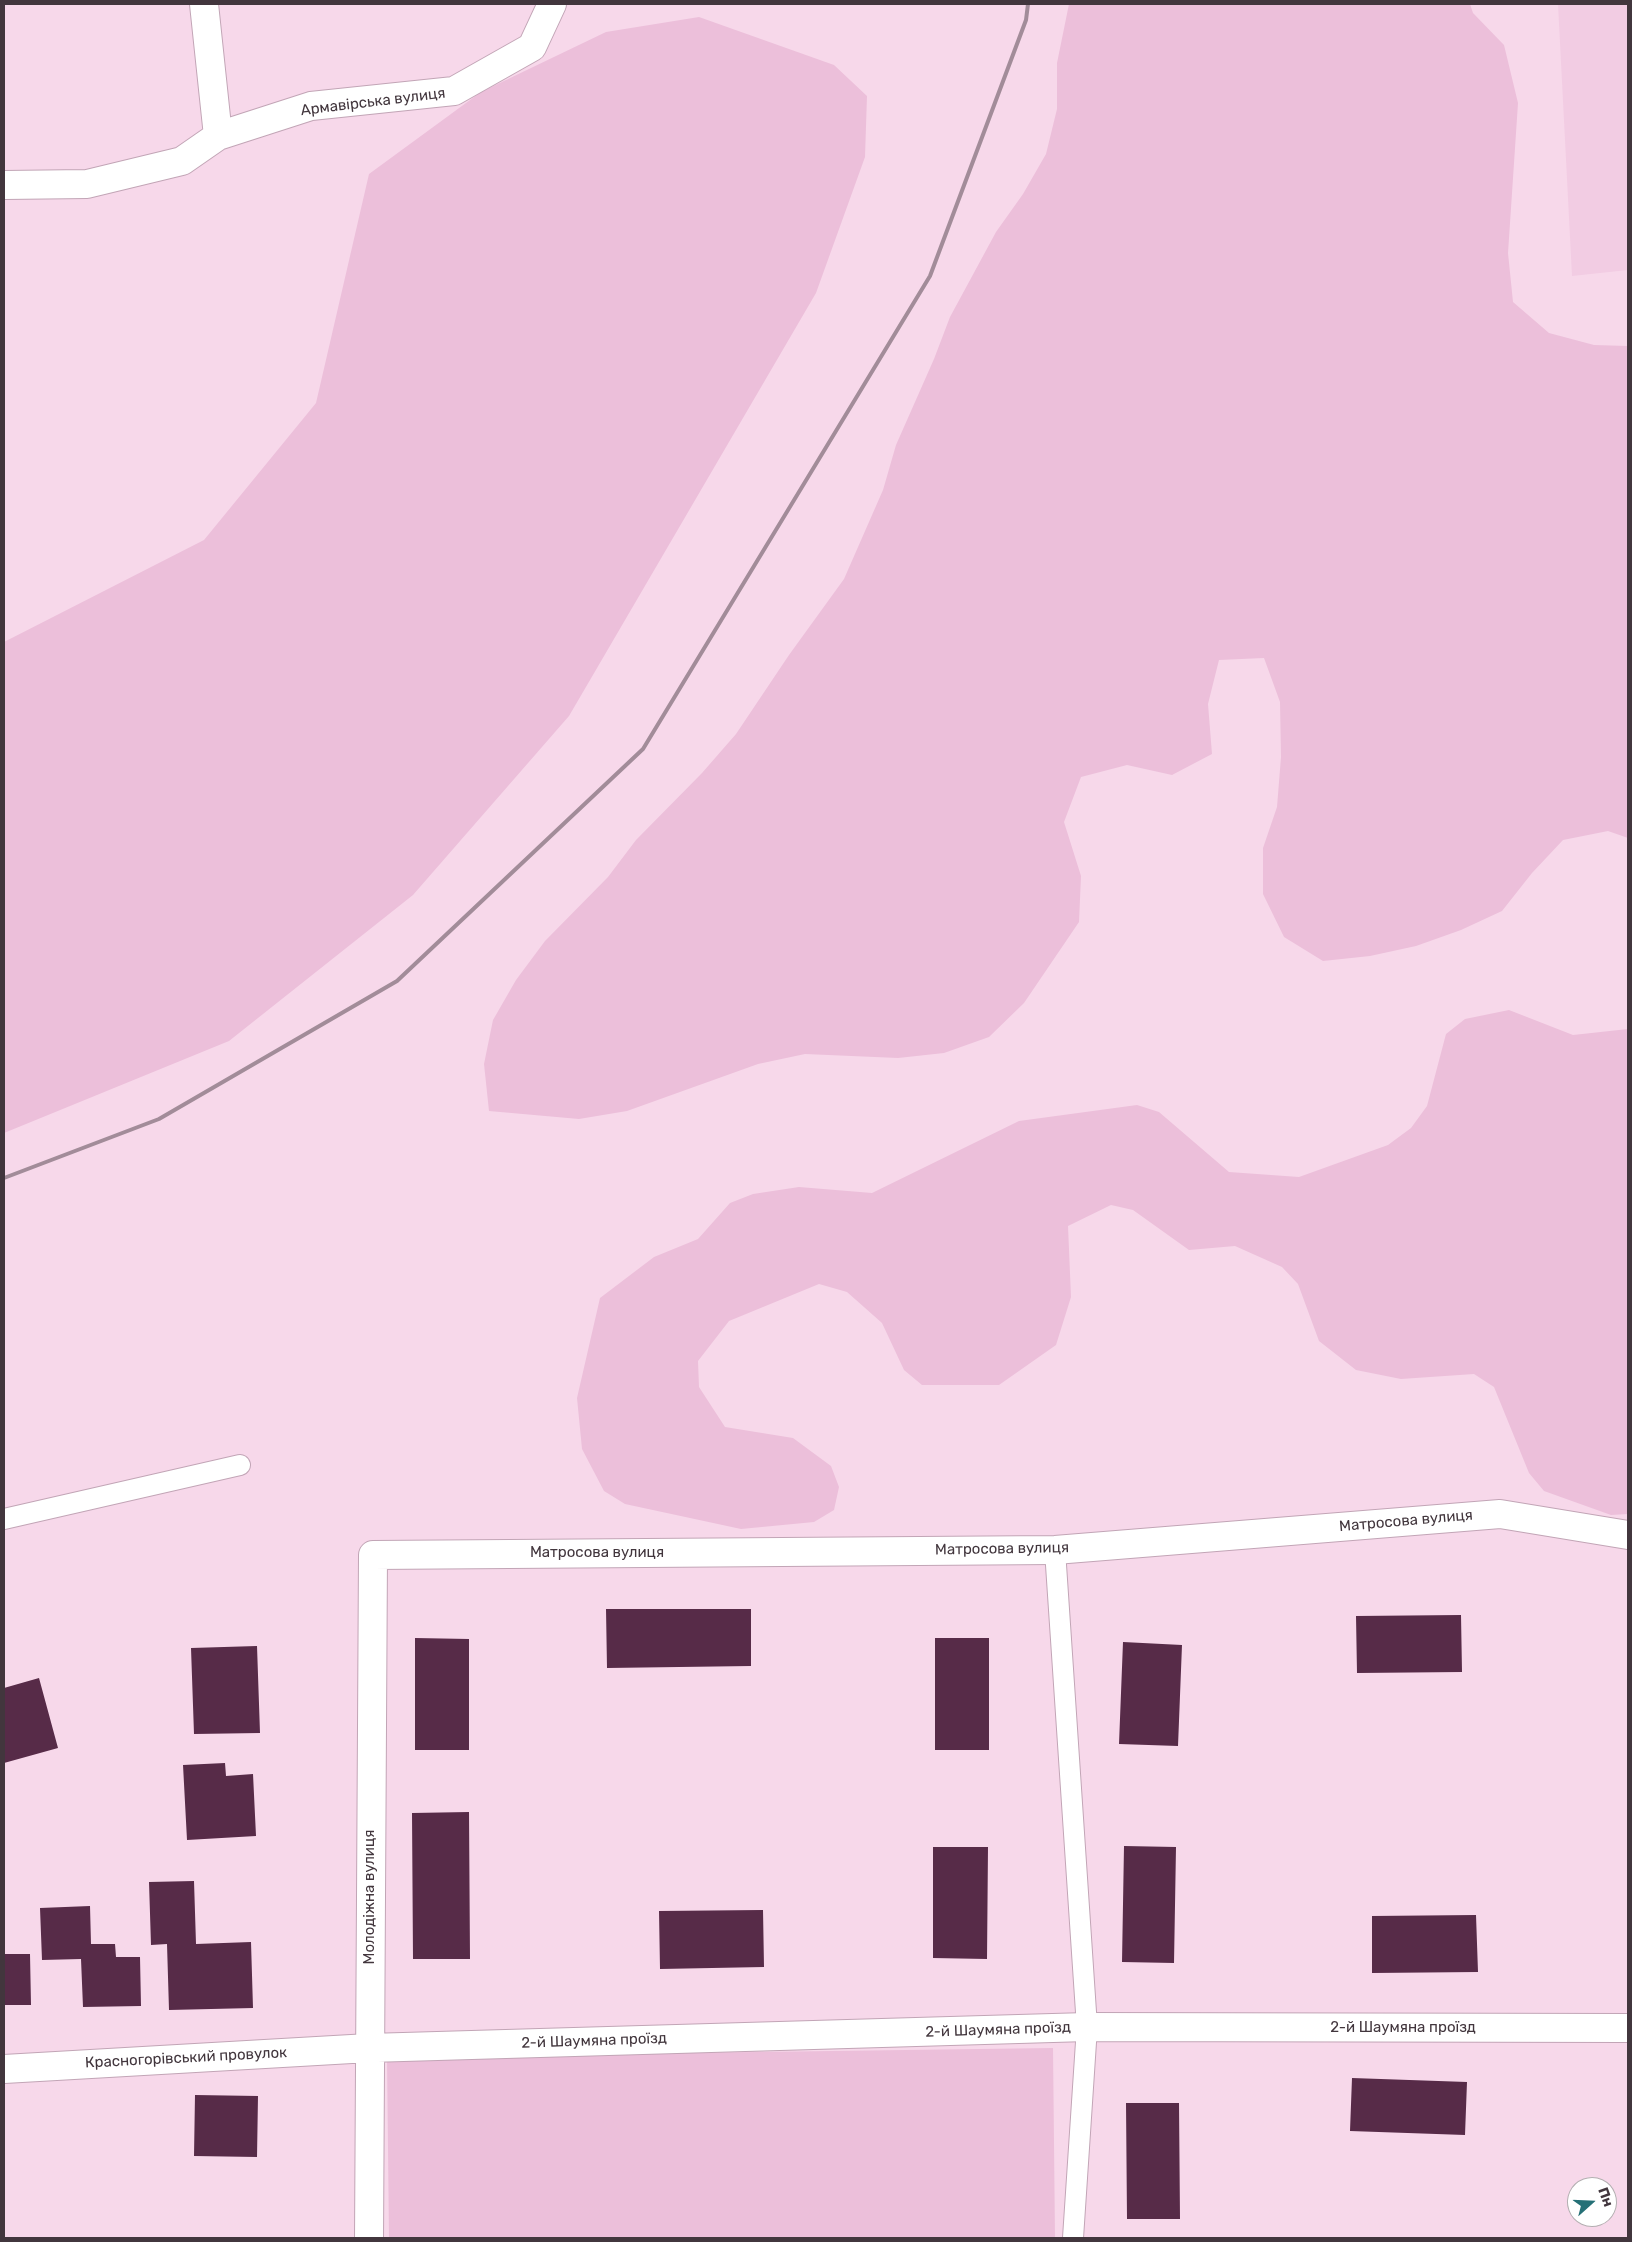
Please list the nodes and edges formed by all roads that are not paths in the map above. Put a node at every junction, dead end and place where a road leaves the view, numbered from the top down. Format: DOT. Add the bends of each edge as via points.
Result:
graph roads {
  1 [pos="204,4"];
  2 [pos="552,4"];
  3 [pos="218,136"];
  4 [pos="4,185"];
  5 [pos="240,1465"];
  6 [pos="4,1519"];
  7 [pos="1628,1535"];
  8 [pos="1055,1550"];
  9 [pos="373,1555"];
  10 [pos="1087,2027"];
  11 [pos="1628,2028"];
  12 [pos="369,2048"];
  13 [pos="4,2069"];
  14 [pos="369,2238"];
  15 [pos="1073,2238"];
  1 -- 3 [label="street"];
  2 -- 3 [label="street, Армавірська вулиця" via="532,47 454,91 310,106"];
  3 -- 4 [label="street, Армавірська вулиця" via="182,160 88,184"];
  5 -- 6 [label="lane"];
  7 -- 8 [label="street, Матросова вулиця" via="1500,1514"];
  8 -- 9 [label="street, Матросова вулиця"];
  8 -- 10 [label="lane"];
  9 -- 12 [label="street, Молодіжна вулиця"];
  10 -- 11 [label="street, 2-й Шаумяна проїзд"];
  10 -- 12 [label="street, 2-й Шаумяна проїзд"];
  10 -- 15 [label="lane"];
  12 -- 13 [label="street, Красногорівський провулок"];
  12 -- 14 [label="street, Молодіжна вулиця"];
}
